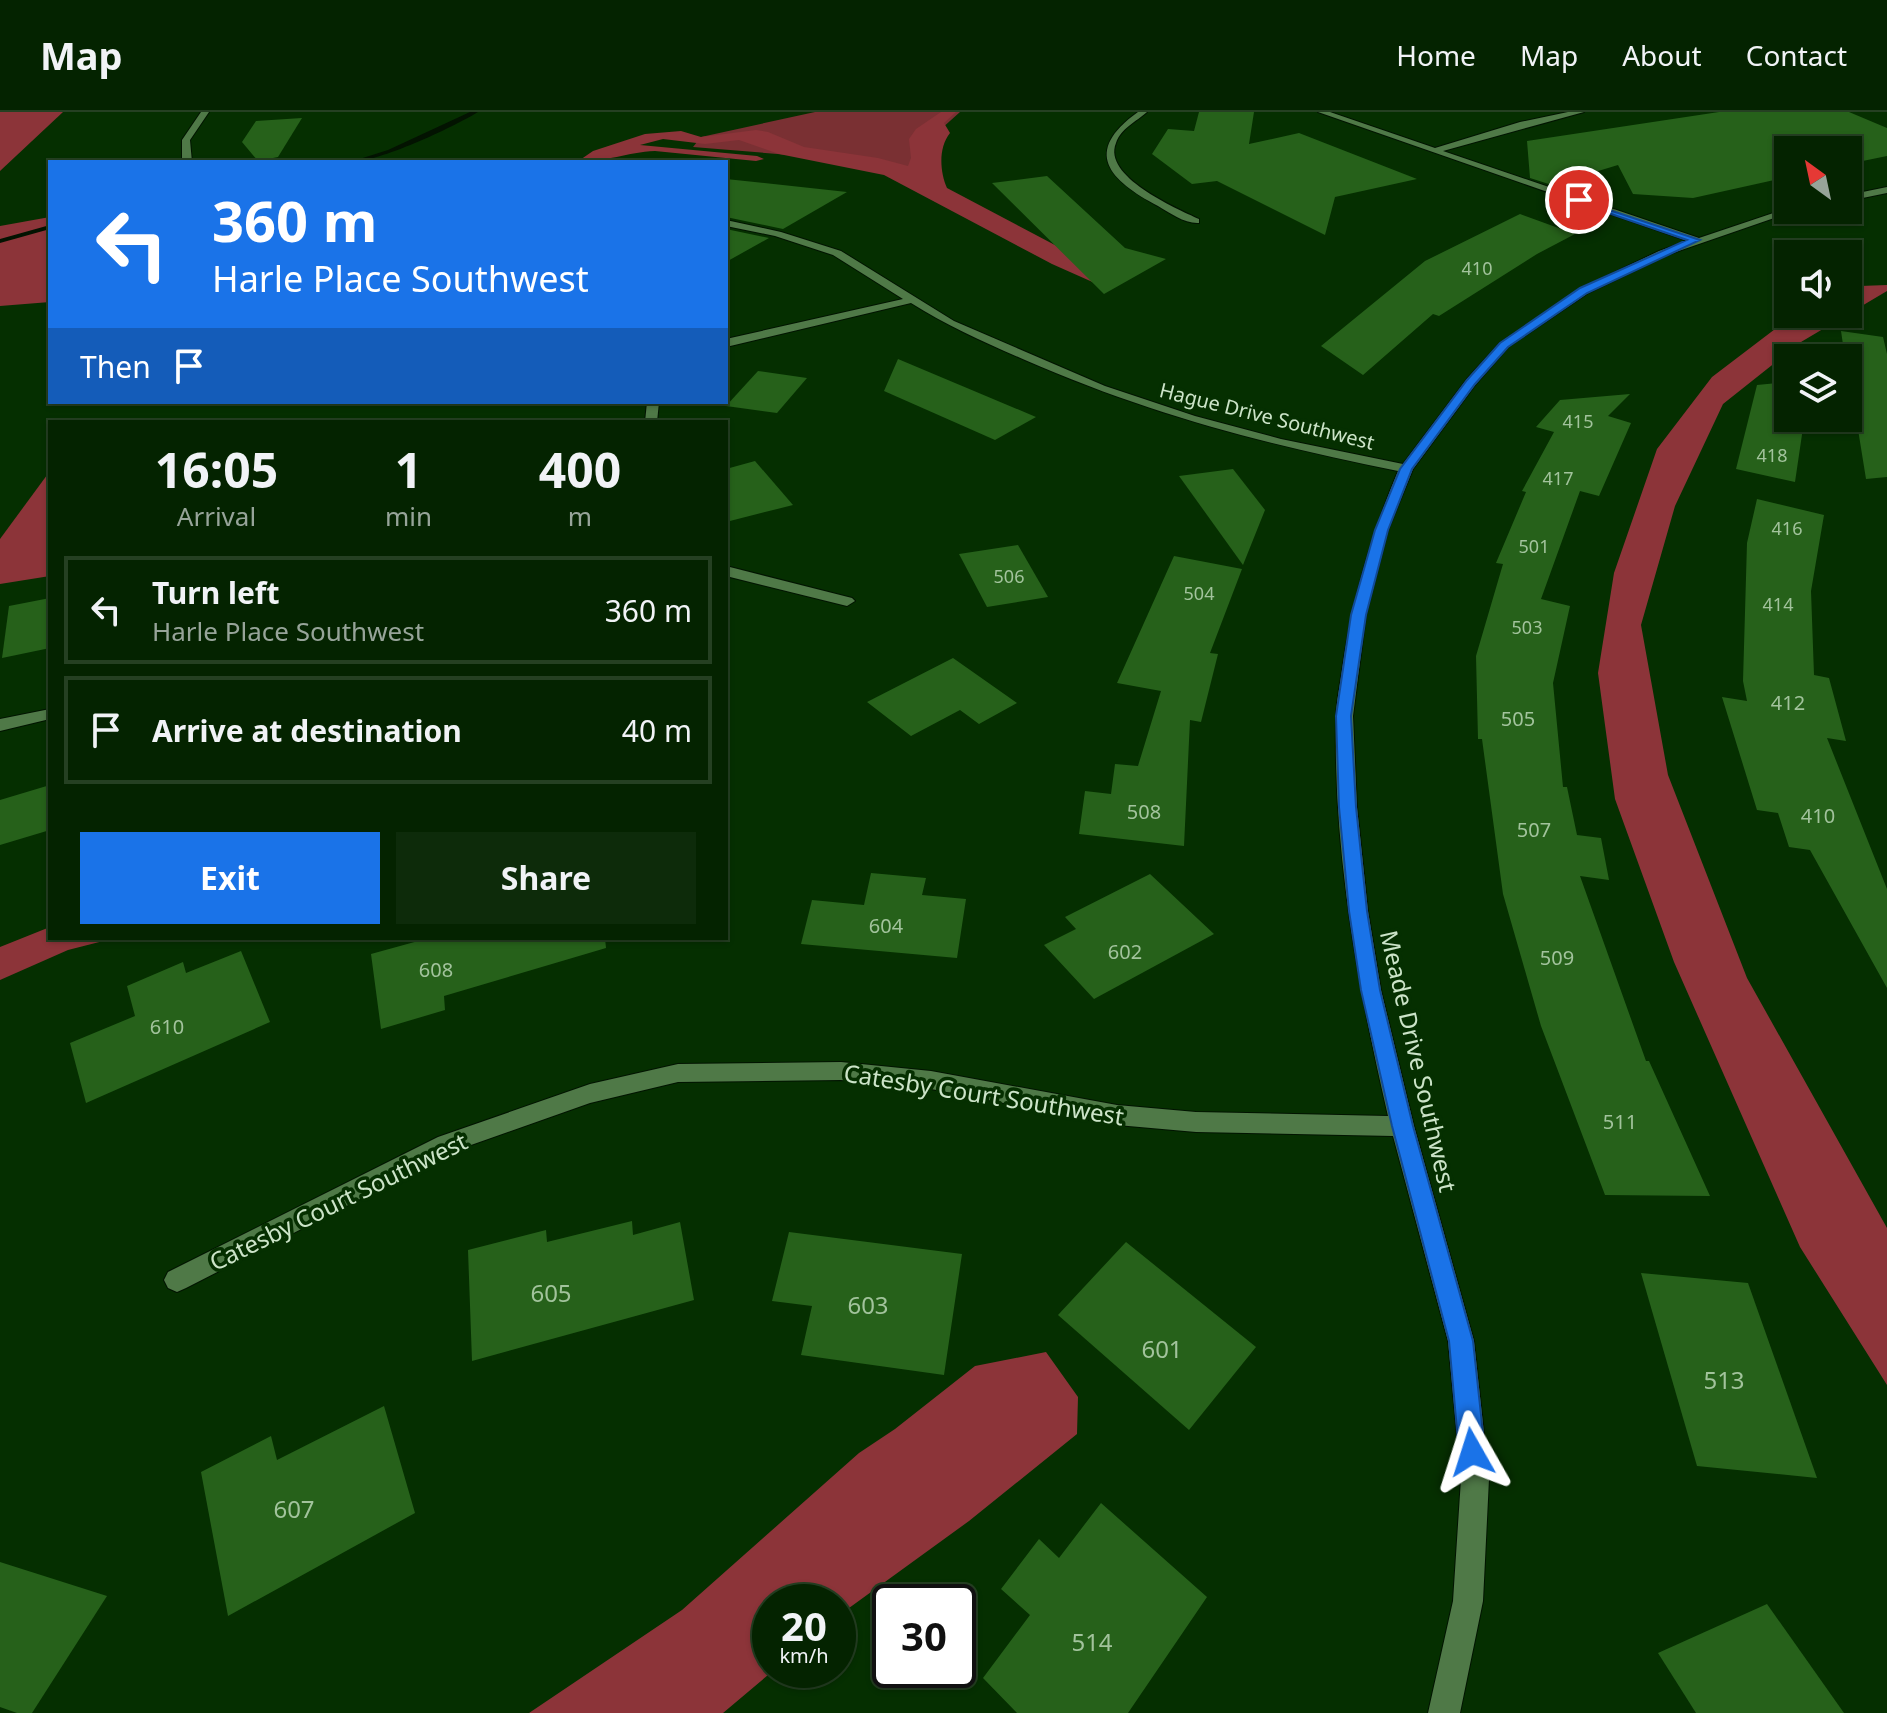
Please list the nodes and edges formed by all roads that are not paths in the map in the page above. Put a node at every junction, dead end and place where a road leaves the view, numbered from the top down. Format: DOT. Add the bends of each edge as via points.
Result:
graph roads {
  1 [pos="205,112"];
  2 [pos="1143,112"];
  3 [pos="1322,112"];
  4 [pos="1580,112"];
  5 [pos="1433,151"];
  6 [pos="187,160"];
  7 [pos="1887,190"];
  8 [pos="1862,195"];
  9 [pos="1774,216"];
  10 [pos="1195,221"];
  11 [pos="728,223"];
  12 [pos="1695,240"];
  13 [pos="911,300"];
  14 [pos="728,343"];
  15 [pos="1406,469"];
  16 [pos="728,571"];
  17 [pos="847,601"];
  18 [pos="48,714"];
  19 [pos="0,725"];
  20 [pos="1402,1126"];
  21 [pos="177,1280"];
  22 [pos="1444,1713"];
  1 -- 6 [label="street" via="186,140"];
  2 -- 10 [label="street" via="1114,136 1109,147 1114,169 1138,191"];
  3 -- 5 [label="street"];
  4 -- 5 [label="street"];
  5 -- 12 [label="street"];
  7 -- 8 [label="street"];
  9 -- 12 [label="street, Meade Drive Southwest"];
  11 -- 13 [label="street, Hague Drive Southwest" via="837,253"];
  12 -- 15 [label="street, Meade Drive Southwest" via="1584,291 1504,345"];
  13 -- 14 [label="street"];
  13 -- 15 [label="street, Hague Drive Southwest" via="1026,359 1190,419"];
  15 -- 20 [label="street, Meade Drive Southwest" via="1381,530 1358,615 1344,716 1358,911 1370,990"];
  16 -- 17 [label="street"];
  18 -- 19 [label="street"];
  20 -- 21 [label="street, Catesby Court Southwest" via="1130,1116 931,1080 841,1071 678,1073 590,1094 446,1144"];
  20 -- 22 [label="street, Meade Drive Southwest" via="1461,1341 1475,1479 1468,1601"];
}
